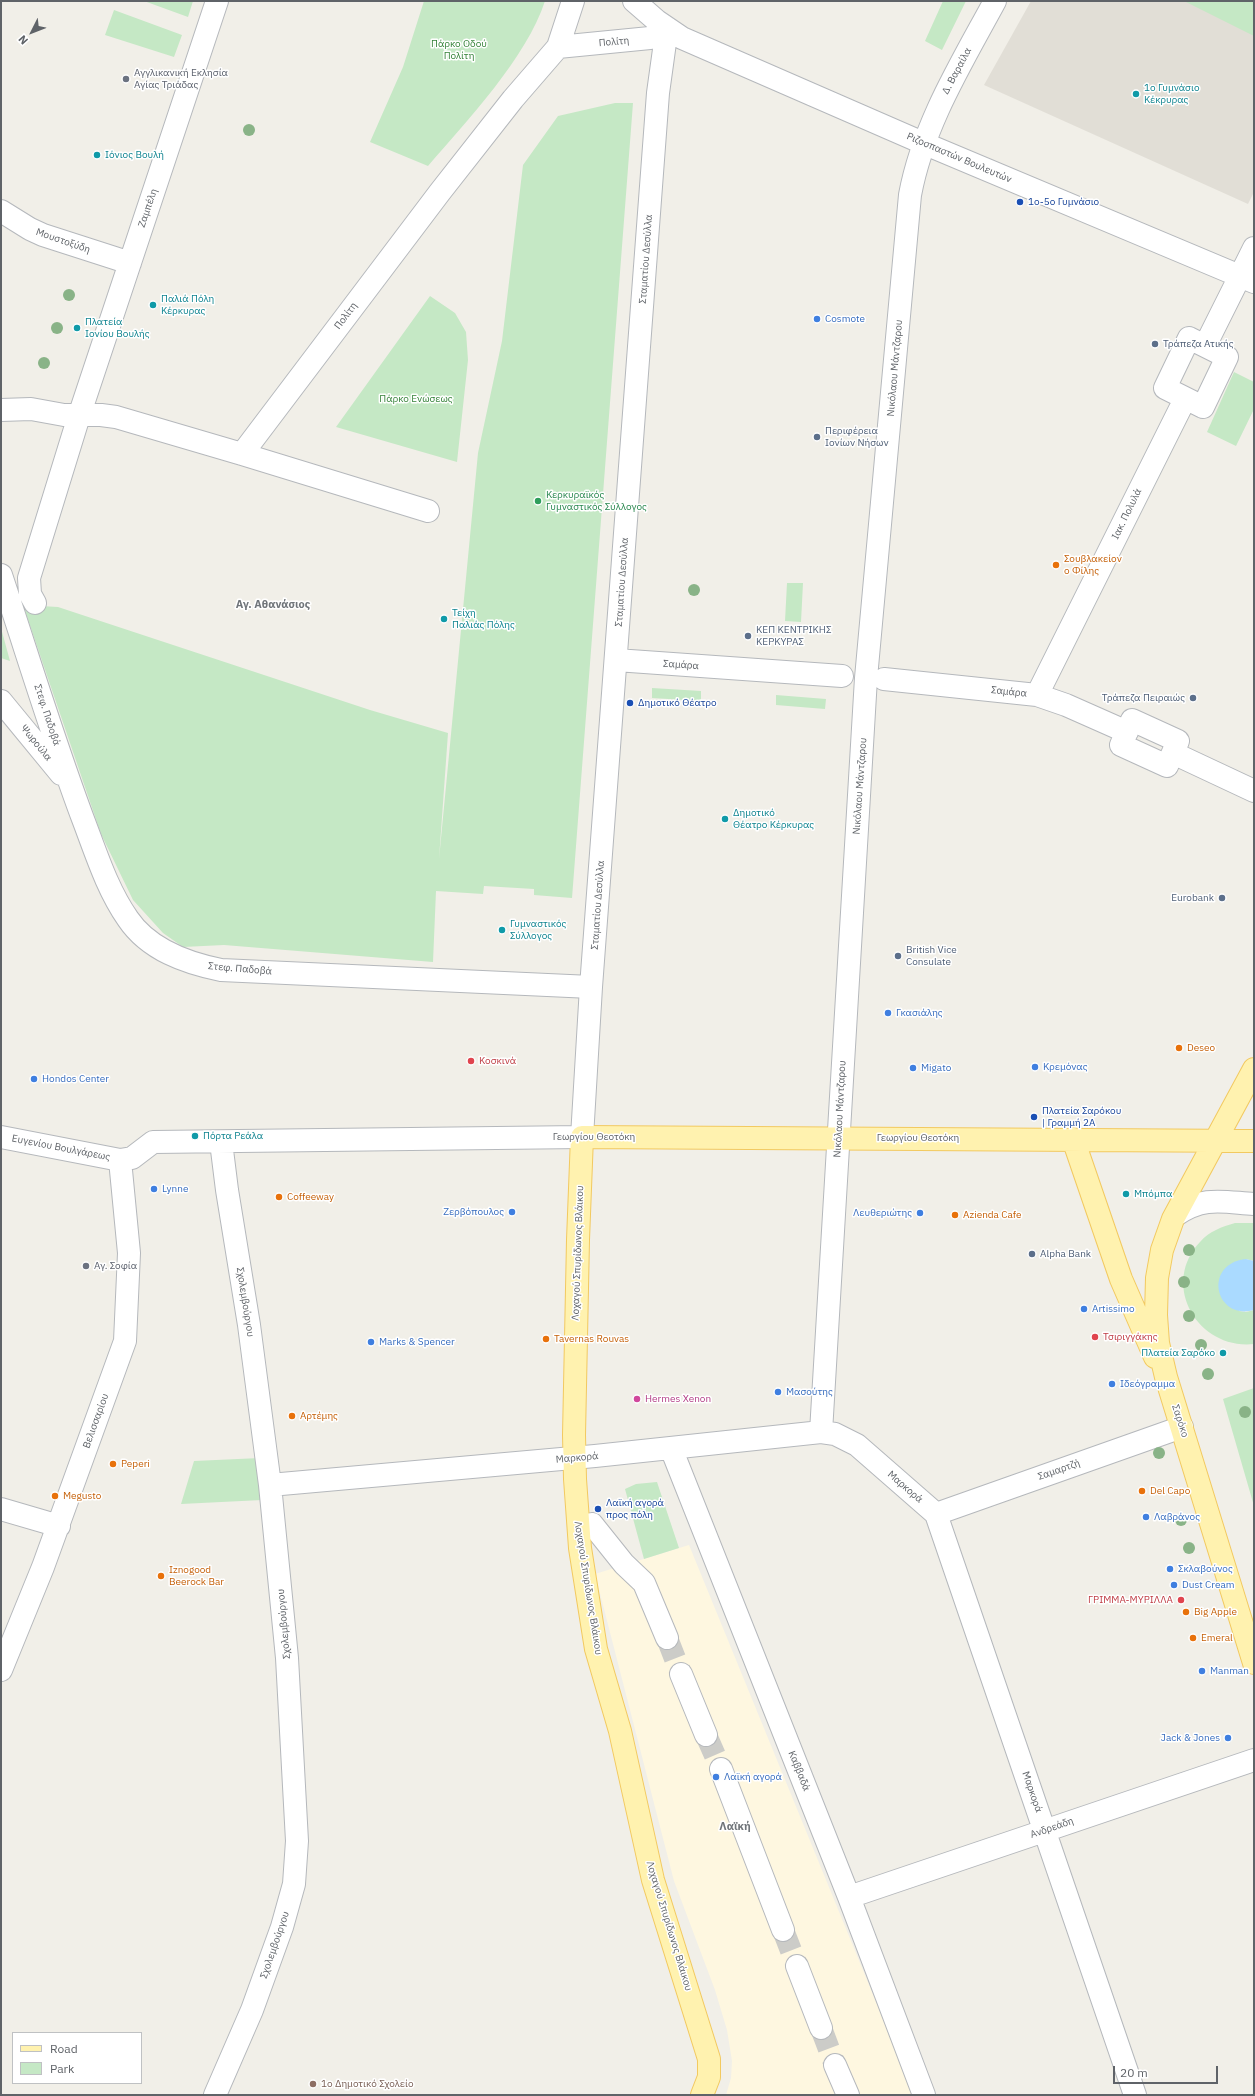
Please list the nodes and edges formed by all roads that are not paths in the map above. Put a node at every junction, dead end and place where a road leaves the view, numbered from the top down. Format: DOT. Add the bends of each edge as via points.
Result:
graph roads {
  1 [pos="217,1"];
  2 [pos="573,1"];
  3 [pos="634,1"];
  4 [pos="995,1"];
  5 [pos="667,28"];
  6 [pos="558,47"];
  7 [pos="924,143"];
  8 [pos="1,211"];
  9 [pos="1254,248"];
  10 [pos="130,263"];
  11 [pos="1247,279"];
  12 [pos="1205,346"];
  13 [pos="1185,399"];
  14 [pos="1,410"];
  15 [pos="79,416"];
  16 [pos="242,454"];
  17 [pos="428,511"];
  18 [pos="1,575"];
  19 [pos="35,603"];
  20 [pos="616,660"];
  21 [pos="842,676"];
  22 [pos="884,679"];
  23 [pos="1037,695"];
  24 [pos="1,701"];
  25 [pos="70,785"];
  26 [pos="1254,791"];
  27 [pos="591,987"];
  28 [pos="1254,1068"];
  29 [pos="1,1137"];
  30 [pos="582,1137"];
  31 [pos="838,1138"];
  32 [pos="1073,1139"];
  33 [pos="1216,1141"];
  34 [pos="1254,1141"];
  35 [pos="221,1142"];
  36 [pos="120,1160"];
  37 [pos="1254,1204"];
  38 [pos="1176,1215"];
  39 [pos="1166,1377"];
  40 [pos="1182,1427"];
  41 [pos="821,1432"];
  42 [pos="671,1448"];
  43 [pos="574,1458"];
  44 [pos="270,1485"];
  45 [pos="1,1509"];
  46 [pos="936,1514"];
  47 [pos="592,1524"];
  48 [pos="59,1526"];
  49 [pos="1246,1617"];
  50 [pos="667,1638"];
  51 [pos="1253,1659"];
  52 [pos="1,1670"];
  53 [pos="681,1674"];
  54 [pos="706,1735"];
  55 [pos="1254,1760"];
  56 [pos="720,1769"];
  57 [pos="1045,1830"];
  58 [pos="849,1897"];
  59 [pos="783,1930"];
  60 [pos="797,1966"];
  61 [pos="821,2028"];
  62 [pos="835,2065"];
  63 [pos="215,2095"];
  64 [pos="702,2095"];
  65 [pos="848,2095"];
  66 [pos="924,2095"];
  67 [pos="1135,2095"];
  1 -- 10 [label="street, Ζαμπέλη"];
  2 -- 6 [label="street, Πολίτη"];
  3 -- 5 [label="street, Ριζοσπαστών Βουλευτών"];
  4 -- 7 [label="street, Δ. Βαραίλα" via="951,81"];
  5 -- 6 [label="street, Πολίτη" via="650,38"];
  5 -- 7 [label="street, Ριζοσπαστών Βουλευτών" via="689,41"];
  5 -- 20 [label="street, Σταματίου Δεσύλλα" via="658,93"];
  6 -- 16 [label="street, Πολίτη" via="436,196"];
  7 -- 11 [label="street, Ριζοσπαστών Βουλευτών"];
  7 -- 31 [label="street, Νικόλαου Μάντζαρου" via="910,196 866,678"];
  8 -- 10 [label="street, Μουστοξύδη" via="43,235"];
  9 -- 11 [label="street"];
  10 -- 15 [label="street, Ζαμπέλη"];
  11 -- 12 [label="street"];
  12 -- 13 [label="street" via="1189,338 1164,388"];
  12 -- 13 [label="street" via="1227,357 1203,407"];
  13 -- 23 [label="street, Ιακ. Πολυλά"];
  14 -- 15 [label="street" via="31,410"];
  15 -- 16 [label="street" via="116,417"];
  15 -- 19 [label="street, Ζαμπέλη" via="30,578 30,594"];
  16 -- 17 [label="street"];
  18 -- 25 [label="street, Στεφ. Παδοβά"];
  20 -- 21 [label="street, Σαμάρα"];
  20 -- 27 [label="street, Σταματίου Δεσύλλα"];
  22 -- 23 [label="street, Σαμάρα"];
  23 -- 26 [label="street, Σαμάρα" via="1066,704 1127,732 1121,745 1167,766 1173,754"];
  24 -- 25 [label="street, Ψωρούλα"];
  25 -- 27 [label="street, Στεφ. Παδοβά" via="106,880 128,919 152,943 180,959 221,970"];
  27 -- 30 [label="street, Σταματίου Δεσύλλα"];
  28 -- 33 [label="main road"];
  29 -- 36 [label="street, Ευγενίου Βουλγάρεως"];
  30 -- 31 [label="main road, Γεωργίου Θεοτόκη"];
  30 -- 35 [label="street, Γεωργίου Θεοτόκη"];
  30 -- 43 [label="main road, Λοχαγού Σπυρίδωνος Βλάικου"];
  31 -- 32 [label="main road, Γεωργίου Θεοτόκη"];
  31 -- 41 [label="street, Νικόλαου Μάντζαρου"];
  32 -- 33 [label="main road, Γεωργίου Θεοτόκη"];
  32 -- 39 [label="main road" via="1121,1279"];
  33 -- 34 [label="main road"];
  33 -- 38 [label="main road"];
  35 -- 36 [label="street, Γεωργίου Θεοτόκη" via="153,1142 132,1158"];
  35 -- 44 [label="street, Σχολεμβούργου"];
  36 -- 48 [label="street, Βελισσαρίου" via="129,1253 125,1341"];
  37 -- 38 [label="street" via="1206,1201 1189,1206"];
  38 -- 39 [label="main road" via="1162,1250 1157,1278 1158,1343"];
  39 -- 40 [label="main road, Σαρόκο"];
  40 -- 46 [label="street, Σαμαρτζή"];
  40 -- 49 [label="main road, Σαρόκο"];
  41 -- 42 [label="street, Μαρκορά"];
  41 -- 46 [label="street, Μαρκορά" via="835,1434 857,1445"];
  42 -- 43 [label="street, Μαρκορά"];
  42 -- 58 [label="street, Καββαδά"];
  43 -- 44 [label="street, Μαρκορά"];
  43 -- 64 [label="main road, Λοχαγού Σπυρίδωνος Βλάικου" via="580,1548 596,1649 620,1731 653,1880 710,2059 709,2077"];
  44 -- 63 [label="street, Σχολεμβούργου" via="287,1658 297,1814 296,1865 289,1905 270,1963"];
  45 -- 48 [label="street"];
  46 -- 57 [label="street, Μαρκορά"];
  47 -- 50 [label="street" via="624,1564 644,1584"];
  48 -- 52 [label="street, Βελισσαρίου"];
  49 -- 51 [label="main road"];
  53 -- 54 [label="street"];
  55 -- 57 [label="street, Ανδρεάδη"];
  56 -- 59 [label="street"];
  57 -- 58 [label="street, Ανδρεάδη"];
  57 -- 67 [label="street, Μαρκορά"];
  58 -- 66 [label="street, Καββαδά"];
  60 -- 61 [label="street"];
  62 -- 65 [label="street"];
}
